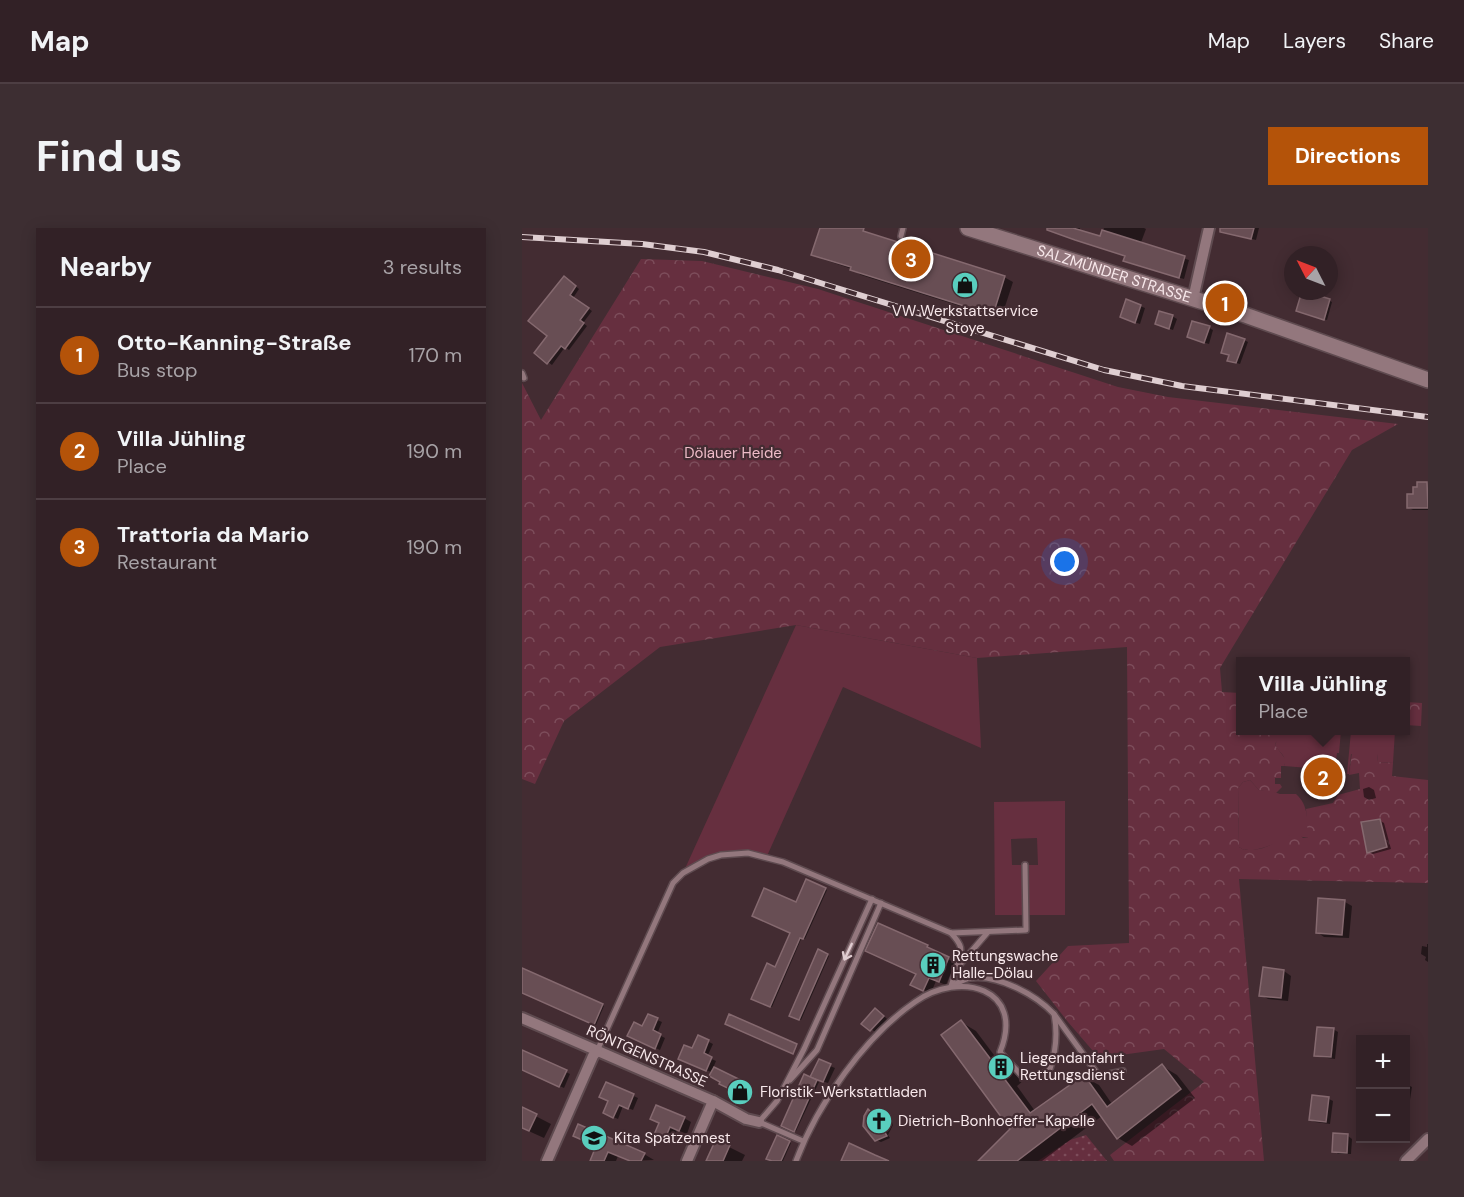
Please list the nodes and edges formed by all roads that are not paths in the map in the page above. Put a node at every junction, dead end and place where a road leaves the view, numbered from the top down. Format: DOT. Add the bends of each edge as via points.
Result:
graph roads {
  1 [pos="903,228"];
  2 [pos="968,228"];
  3 [pos="1209,228"];
  4 [pos="901,236"];
  5 [pos="1192,299"];
  6 [pos="1428,380"];
  7 [pos="1025,866"];
  8 [pos="872,899"];
  9 [pos="881,903"];
  10 [pos="988,932"];
  11 [pos="951,933"];
  12 [pos="957,968"];
  13 [pos="951,986"];
  14 [pos="1054,1014"];
  15 [pos="522,1018"];
  16 [pos="804,1048"];
  17 [pos="817,1050"];
  18 [pos="597,1051"];
  19 [pos="1123,1071"];
  20 [pos="783,1088"];
  21 [pos="713,1101"];
  22 [pos="759,1122"];
  23 [pos="1428,1139"];
  24 [pos="803,1141"];
  25 [pos="547,1161"];
  26 [pos="687,1161"];
  27 [pos="796,1161"];
  28 [pos="1407,1161"];
  1 -- 4 [label="lane"];
  2 -- 5 [label="main road, SALZMÜNDER STRASSE"];
  3 -- 5 [label="street"];
  5 -- 6 [label="main road, SALZMÜNDER STRASSE"];
  7 -- 10 [label="lane" via="1026,930"];
  8 -- 9 [label="lane"];
  8 -- 16 [label="lane, one-way"];
  8 -- 18 [label="lane" via="767,856 734,853 697,864 673,883"];
  9 -- 11 [label="lane"];
  9 -- 17 [label="lane"];
  10 -- 11 [label="lane"];
  10 -- 12 [label="lane"];
  11 -- 12 [label="lane" via="962,949"];
  12 -- 13 [label="lane"];
  13 -- 14 [label="lane" via="972,978 996,981 1027,993"];
  13 -- 14 [label="lane" via="986,991 1002,1005 1007,1029 1000,1052 1022,1076 1038,1077 1050,1069 1057,1027"];
  13 -- 24 [label="lane" via="915,1002 882,1031 835,1086"];
  14 -- 19 [label="lane" via="1099,1076"];
  15 -- 18 [label="street, RÖNTGENSTRASSE"];
  16 -- 17 [label="lane"];
  16 -- 20 [label="lane"];
  17 -- 20 [label="lane"];
  18 -- 21 [label="street, RÖNTGENSTRASSE"];
  18 -- 25 [label="street"];
  20 -- 22 [label="lane"];
  21 -- 22 [label="street, RÖNTGENSTRASSE"];
  21 -- 26 [label="street"];
  22 -- 24 [label="lane"];
  23 -- 28 [label="street"];
  24 -- 27 [label="lane"];
}
